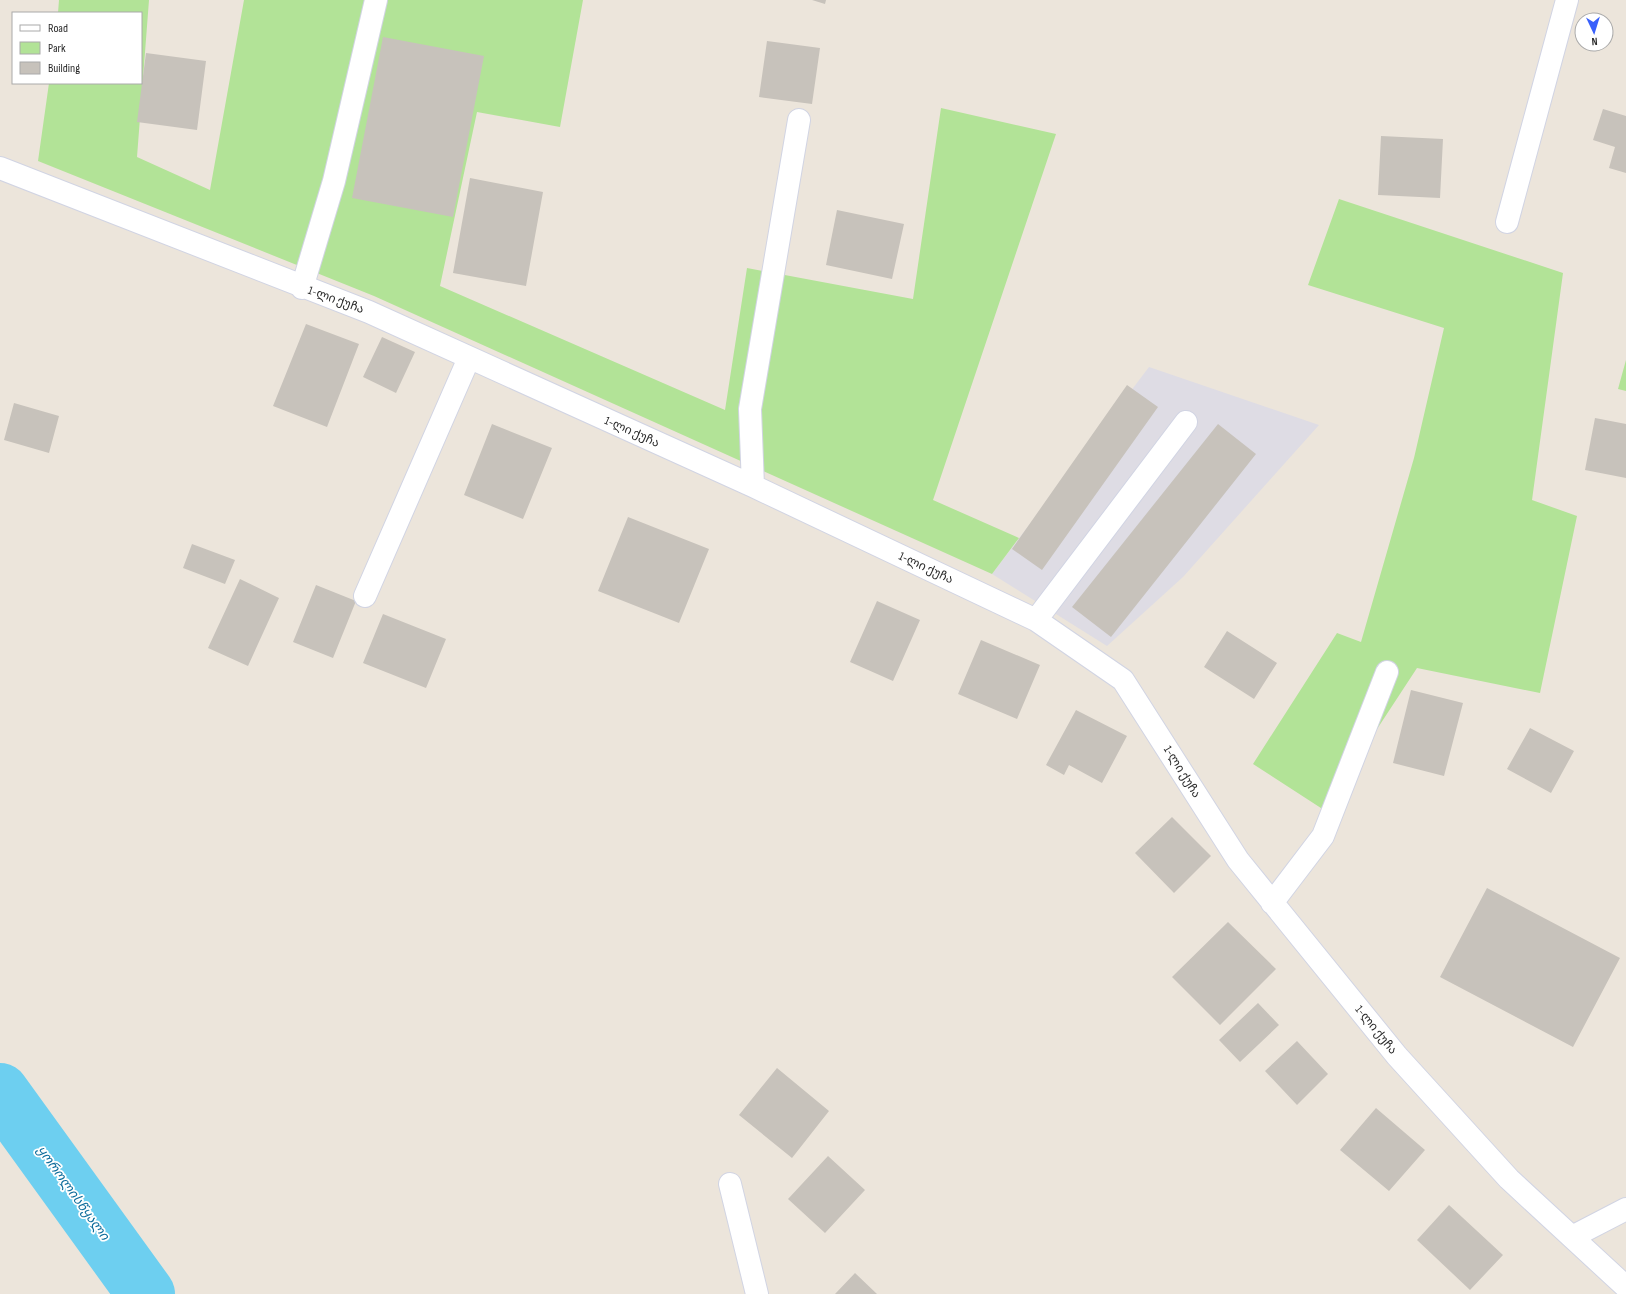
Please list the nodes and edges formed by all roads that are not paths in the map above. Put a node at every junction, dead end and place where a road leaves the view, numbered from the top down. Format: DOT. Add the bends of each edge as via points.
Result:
graph roads {
  1 [pos="376,0"];
  2 [pos="1567,0"];
  3 [pos="799,120"];
  4 [pos="0,168"];
  5 [pos="1507,222"];
  6 [pos="302,288"];
  7 [pos="469,358"];
  8 [pos="1186,422"];
  9 [pos="753,486"];
  10 [pos="365,596"];
  11 [pos="1036,620"];
  12 [pos="1387,672"];
  13 [pos="1272,903"];
  14 [pos="730,1184"];
  15 [pos="1626,1208"];
  16 [pos="1572,1237"];
  17 [pos="1617,1288"];
  18 [pos="757,1294"];
  1 -- 6 [label="street" via="334,181"];
  2 -- 5 [label="street"];
  3 -- 9 [label="street" via="750,409"];
  4 -- 6 [label="street, 1-ლი ქუჩა"];
  6 -- 7 [label="street, 1-ლი ქუჩა" via="369,312"];
  7 -- 9 [label="street, 1-ლი ქუჩა"];
  7 -- 10 [label="street"];
  8 -- 11 [label="street"];
  9 -- 11 [label="street, 1-ლი ქუჩა"];
  11 -- 13 [label="street, 1-ლი ქუჩა" via="1123,680 1238,860"];
  12 -- 13 [label="street" via="1323,836"];
  13 -- 16 [label="street, 1-ლი ქუჩა" via="1396,1056 1509,1179"];
  14 -- 18 [label="street"];
  15 -- 16 [label="street"];
  16 -- 17 [label="street, 1-ლი ქუჩა"];
}
